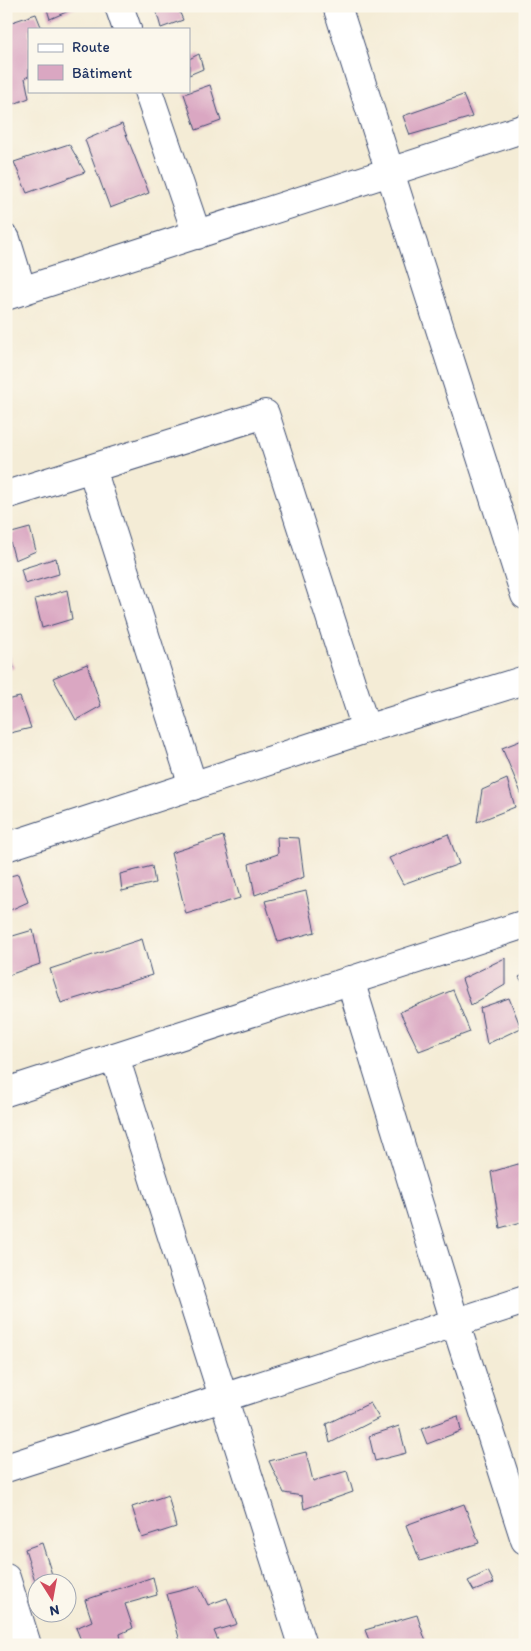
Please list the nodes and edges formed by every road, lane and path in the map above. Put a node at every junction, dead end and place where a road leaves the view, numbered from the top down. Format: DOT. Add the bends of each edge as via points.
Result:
graph roads {
  1 [pos="119,6"];
  2 [pos="337,6"];
  3 [pos="127,28"];
  4 [pos="148,92"];
  5 [pos="525,128"];
  6 [pos="390,172"];
  7 [pos="197,234"];
  8 [pos="6,239"];
  9 [pos="14,294"];
  10 [pos="92,469"];
  11 [pos="6,496"];
  12 [pos="525,595"];
  13 [pos="525,680"];
  14 [pos="366,730"];
  15 [pos="193,786"];
  16 [pos="6,847"];
  17 [pos="525,924"];
  18 [pos="350,980"];
  19 [pos="115,1057"];
  20 [pos="6,1092"];
  21 [pos="525,1300"];
  22 [pos="455,1322"];
  23 [pos="223,1397"];
  24 [pos="6,1468"];
  25 [pos="525,1540"];
  26 [pos="6,1578"];
  27 [pos="27,1645"];
  28 [pos="302,1645"];
  1 -- 3 [label="street"];
  2 -- 6 [label="street"];
  4 -- 7 [label="street"];
  5 -- 6 [label="street"];
  6 -- 7 [label="street"];
  6 -- 12 [label="street"];
  7 -- 9 [label="street"];
  8 -- 9 [label="street"];
  10 -- 11 [label="street"];
  10 -- 14 [label="street" via="265,414"];
  10 -- 15 [label="street"];
  13 -- 14 [label="street"];
  14 -- 15 [label="street"];
  15 -- 16 [label="street"];
  17 -- 18 [label="street"];
  18 -- 19 [label="street"];
  18 -- 22 [label="street"];
  19 -- 20 [label="street"];
  19 -- 23 [label="street"];
  21 -- 22 [label="street"];
  22 -- 23 [label="street"];
  22 -- 25 [label="street"];
  23 -- 24 [label="street"];
  23 -- 28 [label="street"];
  26 -- 27 [label="street"];
}
